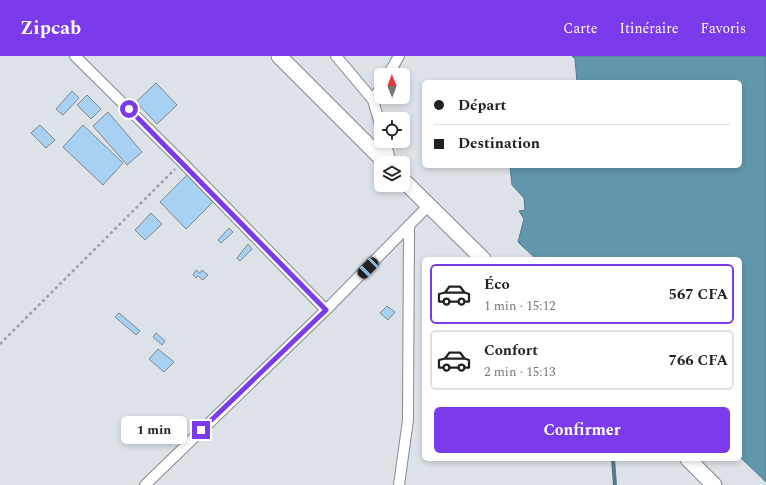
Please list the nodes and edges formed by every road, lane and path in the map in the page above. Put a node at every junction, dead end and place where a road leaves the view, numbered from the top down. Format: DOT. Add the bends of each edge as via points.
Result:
graph roads {
  1 [pos="75,56"];
  2 [pos="279,56"];
  3 [pos="336,56"];
  4 [pos="399,56"];
  5 [pos="392,68"];
  6 [pos="373,100"];
  7 [pos="376,112"];
  8 [pos="379,156"];
  9 [pos="182,162"];
  10 [pos="410,187"];
  11 [pos="428,206"];
  12 [pos="409,226"];
  13 [pos="481,257"];
  14 [pos="326,310"];
  15 [pos="0,344"];
  16 [pos="690,461"];
  17 [pos="145,485"];
  18 [pos="399,485"];
  19 [pos="714,485"];
  1 -- 9 [label="street"];
  2 -- 8 [label="main road"];
  3 -- 6 [label="street"];
  4 -- 5 [label="street"];
  6 -- 7 [label="street"];
  9 -- 14 [label="street"];
  9 -- 15 [label="path"];
  10 -- 11 [label="main road"];
  11 -- 12 [label="street"];
  11 -- 13 [label="main road"];
  12 -- 14 [label="street"];
  12 -- 18 [label="street" via="408,420"];
  14 -- 17 [label="street"];
  16 -- 19 [label="main road"];
}
